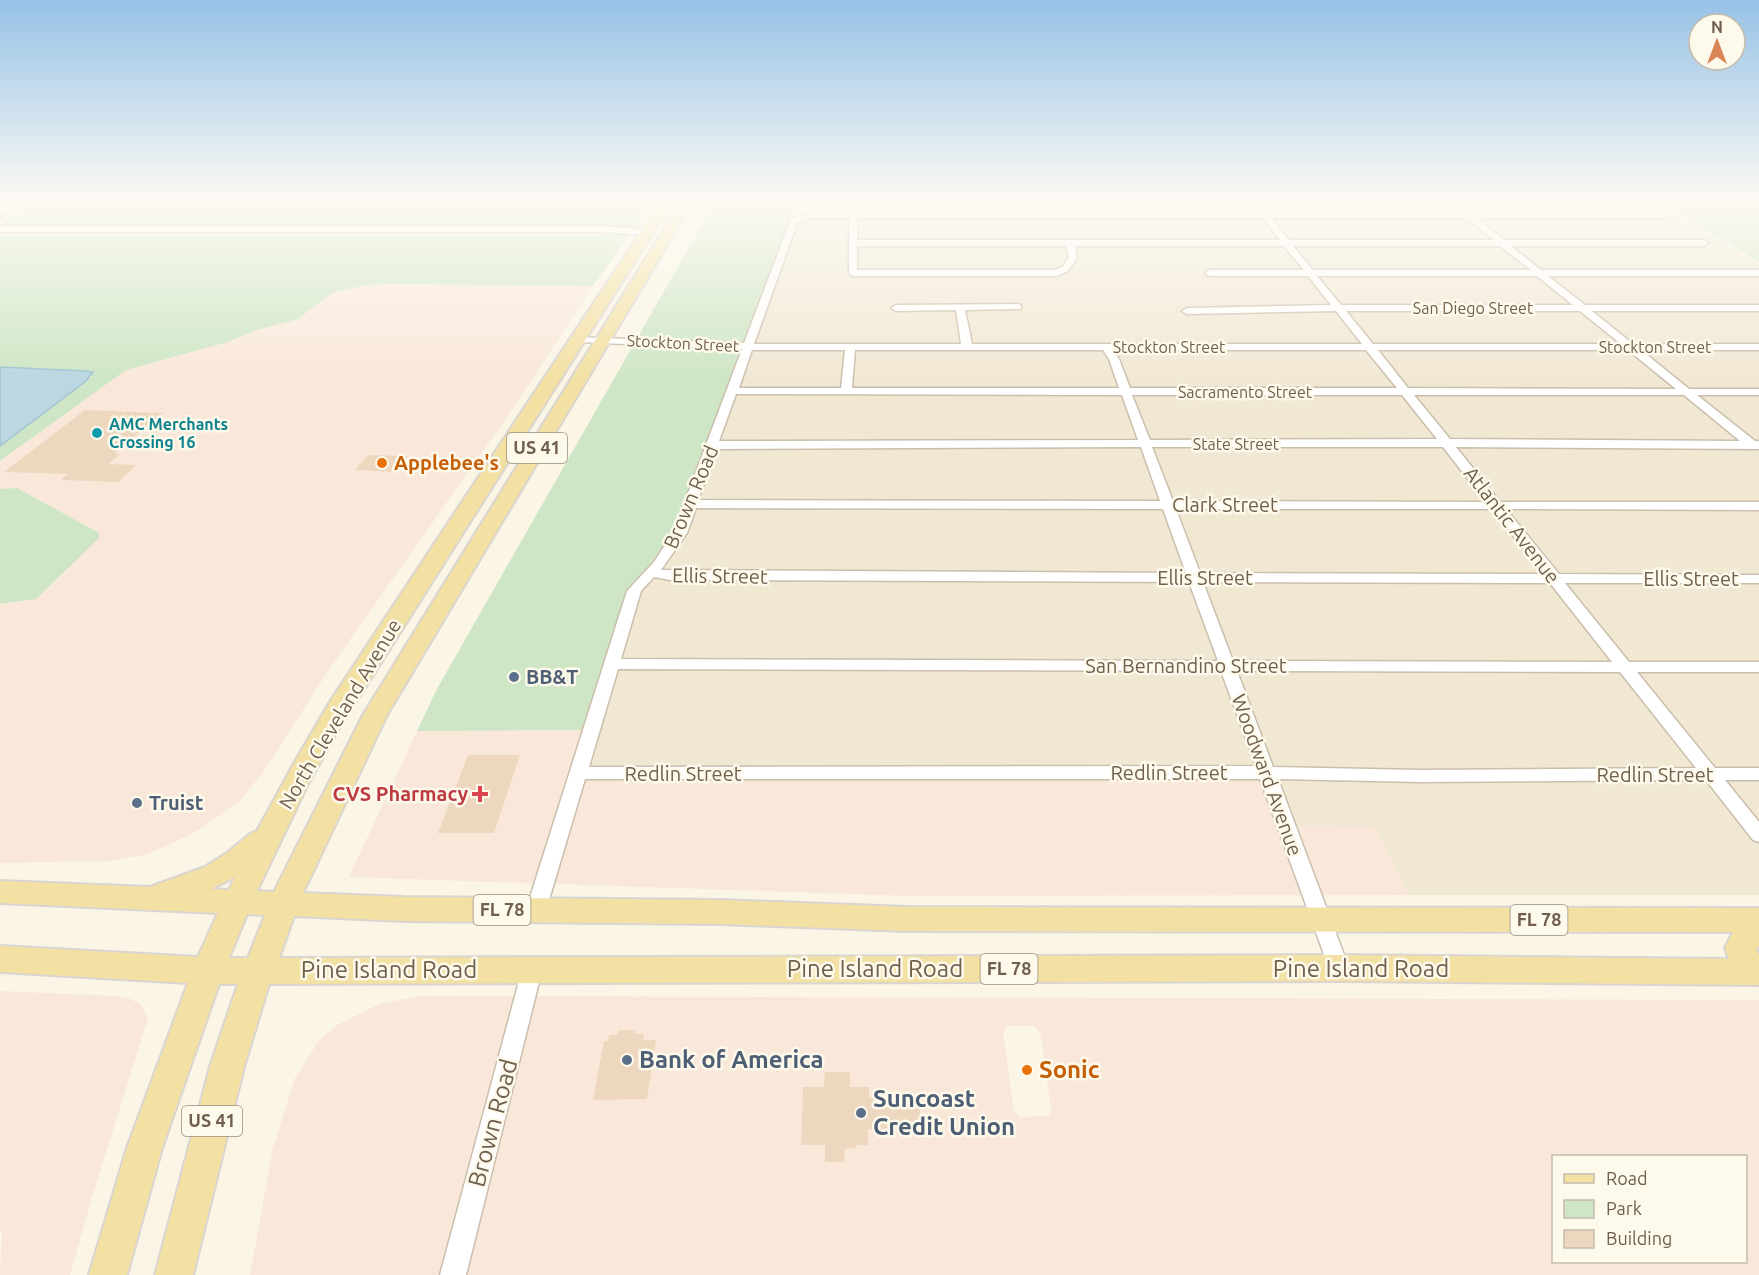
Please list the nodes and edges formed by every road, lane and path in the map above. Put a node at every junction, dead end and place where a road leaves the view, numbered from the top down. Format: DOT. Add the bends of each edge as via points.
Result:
graph roads {
  1 [pos="629,260"];
  2 [pos="649,260"];
  3 [pos="651,260"];
  4 [pos="779,260"];
  5 [pos="851,260"];
  6 [pos="1072,260"];
  7 [pos="1300,260"];
  8 [pos="1523,260"];
  9 [pos="648,264"];
  10 [pos="1209,273"];
  11 [pos="1311,273"];
  12 [pos="1759,273"];
  13 [pos="1541,274"];
  14 [pos="960,307"];
  15 [pos="1018,307"];
  16 [pos="896,308"];
  17 [pos="1338,308"];
  18 [pos="1583,308"];
  19 [pos="1759,308"];
  20 [pos="1187,311"];
  21 [pos="578,339"];
  22 [pos="603,339"];
  23 [pos="748,347"];
  24 [pos="850,347"];
  25 [pos="968,347"];
  26 [pos="1106,347"];
  27 [pos="1369,347"];
  28 [pos="1759,347"];
  29 [pos="1633,348"];
  30 [pos="732,391"];
  31 [pos="846,392"];
  32 [pos="1126,392"];
  33 [pos="1405,392"];
  34 [pos="1687,392"];
  35 [pos="1759,392"];
  36 [pos="1446,443"];
  37 [pos="1145,444"];
  38 [pos="713,445"];
  39 [pos="1756,447"];
  40 [pos="480,489"];
  41 [pos="692,504"];
  42 [pos="1168,505"];
  43 [pos="1496,506"];
  44 [pos="1759,506"];
  45 [pos="438,554"];
  46 [pos="470,558"];
  47 [pos="652,573"];
  48 [pos="1195,578"];
  49 [pos="1555,579"];
  50 [pos="1759,579"];
  51 [pos="418,644"];
  52 [pos="612,664"];
  53 [pos="1226,665"];
  54 [pos="1624,666"];
  55 [pos="1759,667"];
  56 [pos="580,773"];
  57 [pos="1268,774"];
  58 [pos="1711,774"];
  59 [pos="1759,774"];
  60 [pos="271,830"];
  61 [pos="1759,835"];
  62 [pos="0,892"];
  63 [pos="140,899"];
  64 [pos="236,903"];
  65 [pos="283,905"];
  66 [pos="536,910"];
  67 [pos="1320,919"];
  68 [pos="1759,920"];
  69 [pos="1759,932"];
  70 [pos="0,960"];
  71 [pos="1339,968"];
  72 [pos="259,970"];
  73 [pos="532,970"];
  74 [pos="208,971"];
  75 [pos="1757,974"];
  76 [pos="108,1275"];
  77 [pos="174,1275"];
  78 [pos="453,1275"];
  1 -- 21 [label="main road, North Cleveland Avenue / US 41"];
  2 -- 9 [label="main road"];
  3 -- 9 [label="main road, North Cleveland Avenue / US 41"];
  4 -- 23 [label="street, Brown Road"];
  5 -- 6 [label="street" via="853,273 1057,273"];
  7 -- 11 [label="street, Atlantic Avenue"];
  8 -- 13 [label="street"];
  9 -- 22 [label="main road, North Cleveland Avenue / US 41"];
  10 -- 11 [label="street"];
  11 -- 13 [label="street"];
  11 -- 17 [label="street, Atlantic Avenue"];
  12 -- 13 [label="street"];
  13 -- 18 [label="street"];
  14 -- 15 [label="street"];
  14 -- 16 [label="street"];
  14 -- 25 [label="street"];
  17 -- 18 [label="street, San Diego Street"];
  17 -- 20 [label="street, San Diego Street"];
  17 -- 27 [label="street, Atlantic Avenue"];
  18 -- 19 [label="street, San Diego Street"];
  18 -- 29 [label="street"];
  21 -- 22 [label="street, Stockton Street"];
  21 -- 40 [label="main road, North Cleveland Avenue / US 41"];
  22 -- 23 [label="street, Stockton Street"];
  22 -- 46 [label="main road, North Cleveland Avenue / US 41"];
  23 -- 24 [label="street, Stockton Street"];
  23 -- 30 [label="street, Brown Road"];
  24 -- 25 [label="street, Stockton Street"];
  24 -- 31 [label="street"];
  25 -- 26 [label="street, Stockton Street"];
  26 -- 27 [label="street, Stockton Street"];
  26 -- 32 [label="street, Woodward Avenue"];
  27 -- 29 [label="street, Stockton Street"];
  27 -- 33 [label="street, Atlantic Avenue"];
  28 -- 29 [label="street, Stockton Street"];
  29 -- 34 [label="street"];
  30 -- 31 [label="street, Sacramento Street"];
  30 -- 38 [label="street, Brown Road"];
  31 -- 32 [label="street, Sacramento Street"];
  32 -- 33 [label="street, Sacramento Street"];
  32 -- 37 [label="street, Woodward Avenue"];
  33 -- 34 [label="street, Sacramento Street"];
  33 -- 36 [label="street, Atlantic Avenue"];
  34 -- 35 [label="street, Sacramento Street"];
  34 -- 39 [label="street"];
  36 -- 37 [label="street, State Street"];
  36 -- 39 [label="street, State Street"];
  36 -- 43 [label="street, Atlantic Avenue"];
  37 -- 38 [label="street, State Street"];
  37 -- 42 [label="street, Woodward Avenue"];
  38 -- 41 [label="street, Brown Road"];
  40 -- 45 [label="main road, North Cleveland Avenue / US 41"];
  40 -- 46 [label="main road" via="459,546 462,554"];
  41 -- 42 [label="street, Clark Street"];
  41 -- 47 [label="street, Brown Road" via="680,533"];
  42 -- 43 [label="street, Clark Street"];
  42 -- 48 [label="street, Woodward Avenue"];
  43 -- 44 [label="street, Clark Street"];
  43 -- 49 [label="street, Atlantic Avenue"];
  45 -- 51 [label="main road" via="445,555 450,567"];
  45 -- 60 [label="main road, North Cleveland Avenue / US 41" via="323,735"];
  46 -- 51 [label="main road, North Cleveland Avenue / US 41"];
  47 -- 48 [label="street, Ellis Street"];
  47 -- 52 [label="street, Brown Road" via="634,591"];
  48 -- 49 [label="street, Ellis Street"];
  48 -- 53 [label="street, Woodward Avenue"];
  49 -- 50 [label="street, Ellis Street"];
  49 -- 54 [label="street, Atlantic Avenue"];
  51 -- 65 [label="main road, North Cleveland Avenue / US 41" via="351,760"];
  52 -- 53 [label="street, San Bernandino Street"];
  52 -- 56 [label="street, Brown Road"];
  53 -- 54 [label="street, San Bernandino Street"];
  53 -- 57 [label="street, Woodward Avenue"];
  54 -- 55 [label="street, San Bernandino Street"];
  54 -- 58 [label="street, Atlantic Avenue"];
  56 -- 57 [label="street, Redlin Street"];
  56 -- 66 [label="street, Brown Road"];
  57 -- 58 [label="street, Redlin Street"];
  57 -- 67 [label="street, Woodward Avenue"];
  58 -- 59 [label="street, Redlin Street"];
  58 -- 61 [label="street, Atlantic Avenue"];
  60 -- 63 [label="main road" via="236,864 213,877"];
  60 -- 64 [label="main road, North Cleveland Avenue / US 41"];
  62 -- 63 [label="main road, FL 78"];
  63 -- 64 [label="main road, FL 78"];
  64 -- 65 [label="main road, FL 78"];
  64 -- 74 [label="main road, North Cleveland Avenue / US 41"];
  65 -- 66 [label="main road, FL 78"];
  65 -- 72 [label="main road, North Cleveland Avenue / US 41"];
  66 -- 67 [label="main road, FL 78" via="906,919"];
  67 -- 68 [label="main road, FL 78"];
  67 -- 71 [label="street, Woodward Avenue"];
  69 -- 75 [label="main road" via="1743,939 1739,946 1740,954"];
  70 -- 74 [label="main road, FL 78"];
  71 -- 73 [label="main road, Pine Island Road / FL 78"];
  71 -- 75 [label="main road, Pine Island Road / FL 78"];
  72 -- 73 [label="main road, Pine Island Road / FL 78"];
  72 -- 74 [label="main road, Pine Island Road / FL 78"];
  72 -- 77 [label="main road, North Cleveland Avenue / US 41" via="227,1067"];
  73 -- 78 [label="street, Brown Road"];
  74 -- 76 [label="main road, North Cleveland Avenue / US 41" via="156,1109"];
}
